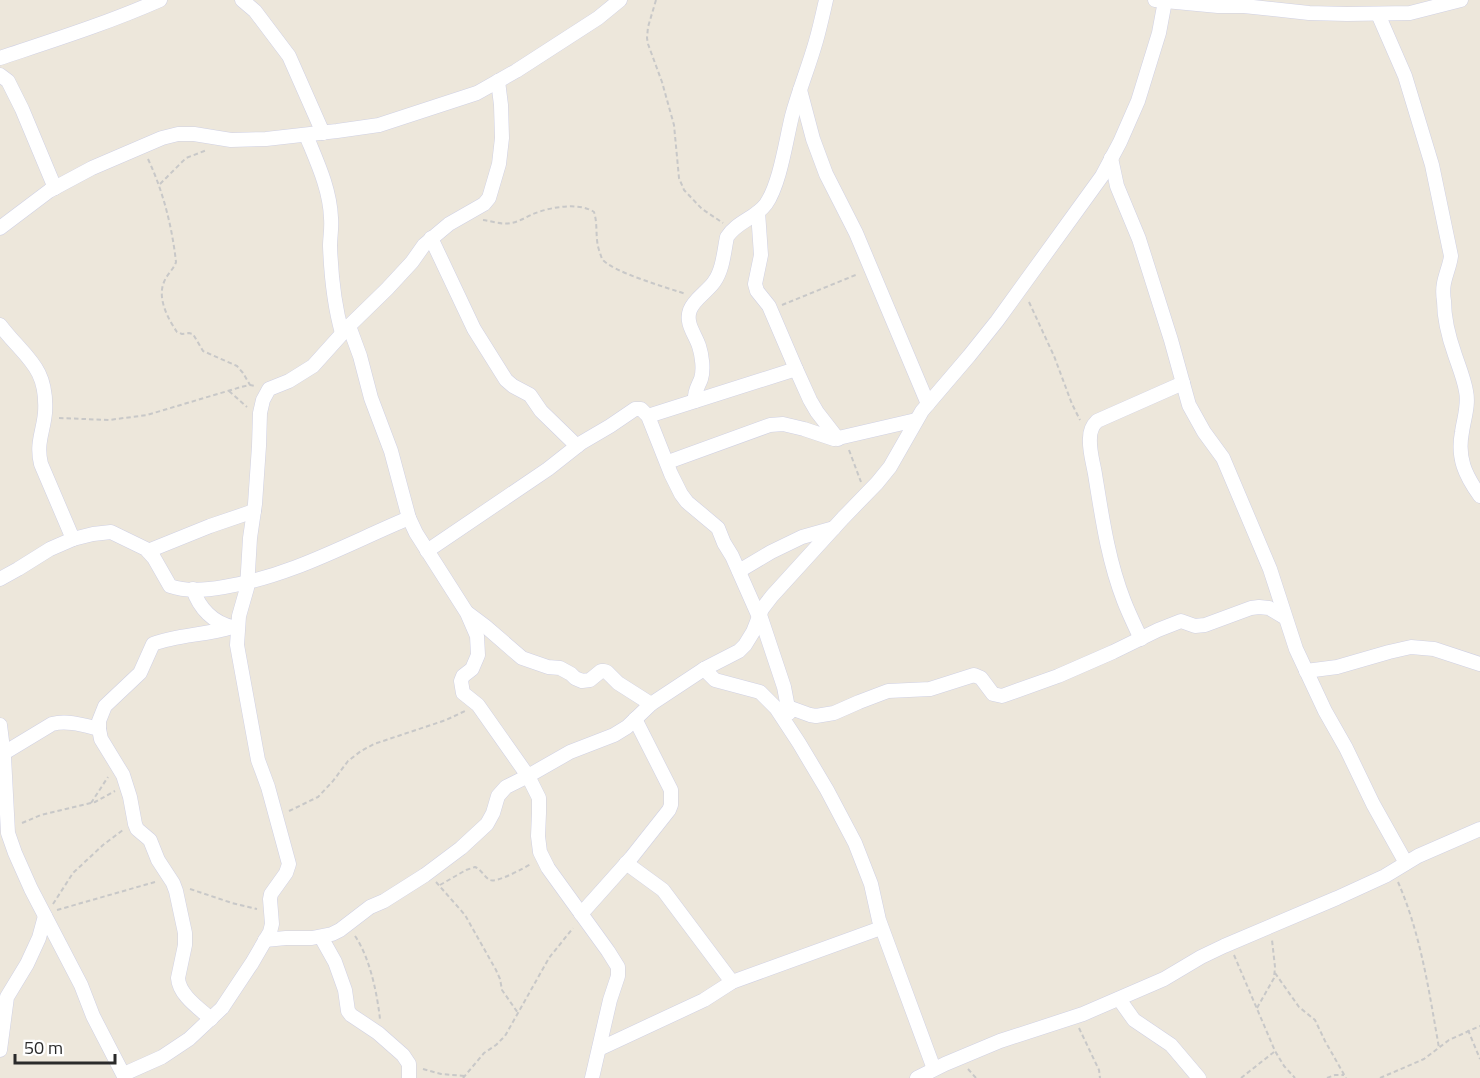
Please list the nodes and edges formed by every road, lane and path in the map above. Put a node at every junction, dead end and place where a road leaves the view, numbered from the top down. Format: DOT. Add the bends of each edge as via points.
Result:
graph roads {
  1 [pos="160,0"];
  2 [pos="242,0"];
  3 [pos="620,0"];
  4 [pos="656,0"];
  5 [pos="826,0"];
  6 [pos="1461,0"];
  7 [pos="1160,1"];
  8 [pos="1378,14"];
  9 [pos="0,58"];
  10 [pos="0,75"];
  11 [pos="498,81"];
  12 [pos="800,89"];
  13 [pos="322,133"];
  14 [pos="306,135"];
  15 [pos="223,138"];
  16 [pos="143,147"];
  17 [pos="1111,158"];
  18 [pos="160,184"];
  19 [pos="55,188"];
  20 [pos="758,212"];
  21 [pos="462,216"];
  22 [pos="0,228"];
  23 [pos="732,230"];
  24 [pos="432,238"];
  25 [pos="871,268"];
  26 [pos="1022,286"];
  27 [pos="699,298"];
  28 [pos="771,309"];
  29 [pos="0,326"];
  30 [pos="346,329"];
  31 [pos="796,369"];
  32 [pos="1183,383"];
  33 [pos="250,385"];
  34 [pos="269,389"];
  35 [pos="229,391"];
  36 [pos="695,401"];
  37 [pos="928,404"];
  38 [pos="648,416"];
  39 [pos="44,418"];
  40 [pos="260,419"];
  41 [pos="916,420"];
  42 [pos="841,438"];
  43 [pos="1089,439"];
  44 [pos="577,446"];
  45 [pos="668,462"];
  46 [pos="866,496"];
  47 [pos="1480,496"];
  48 [pos="254,511"];
  49 [pos="409,519"];
  50 [pos="834,528"];
  51 [pos="73,539"];
  52 [pos="148,551"];
  53 [pos="427,551"];
  54 [pos="739,571"];
  55 [pos="0,579"];
  56 [pos="247,583"];
  57 [pos="193,589"];
  58 [pos="467,613"];
  59 [pos="759,616"];
  60 [pos="1284,617"];
  61 [pos="235,627"];
  62 [pos="1141,639"];
  63 [pos="1480,664"];
  64 [pos="704,669"];
  65 [pos="1306,671"];
  66 [pos="651,704"];
  67 [pos="478,705"];
  68 [pos="788,707"];
  69 [pos="635,719"];
  70 [pos="0,725"];
  71 [pos="99,729"];
  72 [pos="793,733"];
  73 [pos="3,756"];
  74 [pos="115,764"];
  75 [pos="528,776"];
  76 [pos="126,785"];
  77 [pos="91,803"];
  78 [pos="276,817"];
  79 [pos="135,824"];
  80 [pos="5,829"];
  81 [pos="1480,829"];
  82 [pos="543,858"];
  83 [pos="626,863"];
  84 [pos="1406,863"];
  85 [pos="1393,871"];
  86 [pos="428,873"];
  87 [pos="171,880"];
  88 [pos="440,885"];
  89 [pos="271,913"];
  90 [pos="46,915"];
  91 [pos="582,915"];
  92 [pos="346,925"];
  93 [pos="1270,926"];
  94 [pos="881,928"];
  95 [pos="321,937"];
  96 [pos="265,940"];
  97 [pos="1229,944"];
  98 [pos="1275,973"];
  99 [pos="732,982"];
  100 [pos="1119,999"];
  101 [pos="1257,1008"];
  102 [pos="518,1013"];
  103 [pos="1074,1017"];
  104 [pos="211,1019"];
  105 [pos="1480,1026"];
  106 [pos="1468,1030"];
  107 [pos="382,1036"];
  108 [pos="1439,1048"];
  109 [pos="599,1049"];
  110 [pos="0,1050"];
  111 [pos="1275,1051"];
  112 [pos="1480,1059"];
  113 [pos="409,1072"];
  114 [pos="928,1074"];
  115 [pos="125,1076"];
  116 [pos="1346,1076"];
  117 [pos="464,1077"];
  118 [pos="592,1078"];
  119 [pos="1100,1078"];
  120 [pos="1199,1078"];
  121 [pos="1241,1078"];
  122 [pos="1295,1078"];
  123 [pos="1327,1078"];
  124 [pos="1380,1078"];
  1 -- 9 [label="street"];
  2 -- 13 [label="street" via="289,56"];
  3 -- 11 [label="street"];
  4 -- 23 [label="path" via="647,38 674,125 679,178 684,190 702,209"];
  5 -- 12 [label="street"];
  6 -- 8 [label="street" via="1410,13"];
  7 -- 8 [label="street" via="1308,13"];
  7 -- 17 [label="street" via="1159,33 1138,101"];
  8 -- 47 [label="street" via="1404,76 1432,165 1451,256 1444,283 1446,323 1466,392 1462,458 1468,479"];
  10 -- 19 [label="street" via="8,81"];
  11 -- 13 [label="street" via="477,93 379,125"];
  11 -- 21 [label="street" via="502,138 499,164 489,198"];
  12 -- 20 [label="street" via="772,192"];
  12 -- 25 [label="street" via="826,174"];
  13 -- 14 [label="street"];
  14 -- 15 [label="street"];
  14 -- 30 [label="street" via="324,177 331,218 335,301"];
  15 -- 16 [label="street" via="178,134"];
  15 -- 18 [label="path" via="186,158"];
  16 -- 18 [label="path"];
  16 -- 19 [label="street"];
  17 -- 26 [label="street"];
  17 -- 32 [label="street"];
  18 -- 33 [label="path" via="176,262 162,287 165,309 177,332 193,334 203,351 237,366"];
  19 -- 22 [label="street"];
  20 -- 23 [label="street"];
  20 -- 28 [label="street" via="761,255 755,284"];
  21 -- 24 [label="street"];
  21 -- 27 [label="path" via="506,224 552,209 586,207 596,216 598,249 603,260 630,275"];
  23 -- 27 [label="street" via="720,271"];
  24 -- 30 [label="street"];
  24 -- 44 [label="street" via="474,329 506,380 530,395"];
  25 -- 28 [label="path"];
  25 -- 37 [label="street"];
  26 -- 37 [label="street"];
  26 -- 43 [label="path"];
  27 -- 36 [label="street" via="688,314 702,369"];
  28 -- 31 [label="street"];
  29 -- 39 [label="street" via="38,372"];
  30 -- 34 [label="street" via="313,366"];
  30 -- 49 [label="street" via="360,357"];
  31 -- 36 [label="street"];
  31 -- 42 [label="street" via="817,412"];
  32 -- 43 [label="street" via="1097,421"];
  32 -- 60 [label="street" via="1198,422 1223,458 1242,501 1270,569"];
  33 -- 34 [label="path"];
  33 -- 35 [label="path"];
  34 -- 40 [label="street" via="262,400"];
  35 -- 39 [label="path" via="147,415 109,420"];
  35 -- 40 [label="path"];
  36 -- 38 [label="street"];
  37 -- 41 [label="street"];
  38 -- 44 [label="street" via="635,409"];
  38 -- 45 [label="street"];
  39 -- 51 [label="street" via="38,451 41,464"];
  40 -- 48 [label="street"];
  41 -- 42 [label="street"];
  41 -- 46 [label="street" via="890,467"];
  42 -- 45 [label="street" via="834,440 783,424 770,425"];
  42 -- 46 [label="path"];
  43 -- 62 [label="street" via="1110,560"];
  44 -- 53 [label="street"];
  45 -- 54 [label="street" via="681,494 718,528"];
  46 -- 50 [label="street"];
  48 -- 52 [label="street"];
  48 -- 56 [label="street"];
  49 -- 53 [label="street"];
  49 -- 56 [label="street" via="305,565"];
  50 -- 54 [label="street" via="802,537"];
  50 -- 59 [label="street" via="772,596"];
  51 -- 52 [label="street" via="111,532"];
  51 -- 55 [label="street"];
  52 -- 57 [label="street" via="170,586"];
  53 -- 58 [label="street"];
  54 -- 59 [label="street"];
  56 -- 57 [label="street"];
  56 -- 61 [label="street"];
  57 -- 61 [label="street" via="208,614"];
  58 -- 66 [label="street" via="522,658 560,668 582,681 601,671 608,672"];
  58 -- 67 [label="street" via="477,636 478,655 472,669 463,676 461,687"];
  59 -- 64 [label="street" via="739,651"];
  59 -- 68 [label="street"];
  60 -- 62 [label="street" via="1269,609 1251,608 1205,625 1181,621"];
  60 -- 65 [label="street"];
  61 -- 71 [label="street" via="153,644 140,673 105,706"];
  61 -- 78 [label="street" via="258,760"];
  62 -- 68 [label="street" via="1002,696 993,694 974,675 930,689 888,691 816,716"];
  63 -- 65 [label="street" via="1434,649 1411,647 1337,668"];
  64 -- 66 [label="street"];
  64 -- 72 [label="street" via="715,680 760,692"];
  65 -- 84 [label="street"];
  66 -- 69 [label="street"];
  67 -- 75 [label="street"];
  67 -- 78 [label="path" via="367,747 348,761 318,797"];
  68 -- 72 [label="street"];
  69 -- 75 [label="street" via="614,735 570,752"];
  69 -- 83 [label="street" via="672,798 669,810"];
  70 -- 73 [label="street"];
  71 -- 73 [label="street" via="59,722"];
  71 -- 74 [label="street"];
  72 -- 94 [label="street" via="855,843 871,884"];
  73 -- 80 [label="street"];
  74 -- 76 [label="street"];
  74 -- 77 [label="path"];
  75 -- 82 [label="street" via="540,805 537,836"];
  75 -- 86 [label="street" via="502,790 487,824"];
  76 -- 77 [label="path"];
  76 -- 79 [label="street"];
  77 -- 80 [label="path"];
  78 -- 89 [label="street" via="289,864 271,894"];
  79 -- 87 [label="street" via="150,840"];
  79 -- 90 [label="path" via="120,832 73,873"];
  80 -- 90 [label="street"];
  81 -- 84 [label="street"];
  82 -- 88 [label="path" via="493,880 475,867"];
  82 -- 91 [label="street"];
  83 -- 91 [label="street"];
  83 -- 99 [label="street" via="663,890"];
  84 -- 85 [label="street"];
  85 -- 93 [label="street"];
  85 -- 108 [label="path" via="1424,958"];
  86 -- 88 [label="path"];
  86 -- 92 [label="street"];
  87 -- 89 [label="path"];
  87 -- 90 [label="path"];
  87 -- 104 [label="street" via="185,933 178,983"];
  88 -- 102 [label="path" via="465,915 496,970 502,990"];
  89 -- 96 [label="street" via="272,927"];
  90 -- 110 [label="street" via="27,964 7,997"];
  90 -- 115 [label="street"];
  91 -- 102 [label="path" via="549,958"];
  91 -- 109 [label="street" via="618,967"];
  92 -- 95 [label="street"];
  92 -- 107 [label="path" via="360,943 368,964 379,1004"];
  93 -- 97 [label="street"];
  93 -- 98 [label="path"];
  94 -- 99 [label="street"];
  94 -- 114 [label="street"];
  95 -- 96 [label="street"];
  95 -- 107 [label="street" via="335,962 348,1011"];
  96 -- 104 [label="street"];
  97 -- 100 [label="street"];
  97 -- 101 [label="path"];
  98 -- 101 [label="path"];
  98 -- 116 [label="path" via="1292,999 1315,1020"];
  99 -- 109 [label="street" via="694,1005"];
  100 -- 103 [label="street"];
  100 -- 120 [label="street" via="1134,1020 1171,1045"];
  101 -- 111 [label="path"];
  102 -- 117 [label="path" via="501,1040"];
  103 -- 114 [label="street" via="1000,1041"];
  103 -- 119 [label="path"];
  104 -- 115 [label="street" via="162,1057"];
  105 -- 106 [label="path"];
  106 -- 108 [label="path"];
  106 -- 112 [label="path"];
  107 -- 113 [label="street" via="404,1055"];
  108 -- 124 [label="path"];
  109 -- 118 [label="street"];
  111 -- 121 [label="path"];
  111 -- 122 [label="path"];
  113 -- 117 [label="path"];
  116 -- 123 [label="path"];
}
